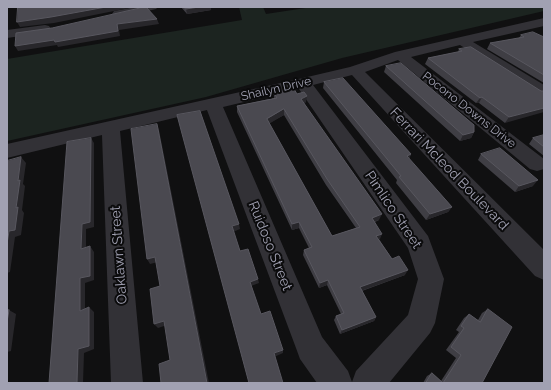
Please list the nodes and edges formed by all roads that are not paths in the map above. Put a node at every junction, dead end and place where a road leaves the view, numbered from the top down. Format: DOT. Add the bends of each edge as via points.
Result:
graph roads {
  1 [pos="152,7"];
  2 [pos="107,17"];
  3 [pos="544,22"];
  4 [pos="521,27"];
  5 [pos="54,28"];
  6 [pos="7,34"];
  7 [pos="538,36"];
  8 [pos="462,41"];
  9 [pos="400,55"];
  10 [pos="354,70"];
  11 [pos="303,83"];
  12 [pos="544,92"];
  13 [pos="213,103"];
  14 [pos="111,127"];
  15 [pos="7,151"];
  16 [pos="537,164"];
  17 [pos="544,268"];
  18 [pos="127,383"];
  19 [pos="336,383"];
  20 [pos="368,383"];
  1 -- 2 [label="street"];
  3 -- 4 [label="street, Shailyn Drive"];
  4 -- 7 [label="street"];
  4 -- 8 [label="street, Shailyn Drive"];
  5 -- 6 [label="street"];
  8 -- 9 [label="street, Shailyn Drive"];
  8 -- 12 [label="street"];
  9 -- 10 [label="street, Shailyn Drive"];
  9 -- 16 [label="street, Pocono Downs Drive"];
  10 -- 11 [label="street, Shailyn Drive"];
  10 -- 17 [label="street, Ferrari Mcleod Boulevard"];
  11 -- 13 [label="street, Shailyn Drive"];
  11 -- 20 [label="street, Pimlico Street" via="419,244 431,278 420,323"];
  13 -- 14 [label="street, Shailyn Drive"];
  13 -- 19 [label="street, Ruidoso Street" via="311,348"];
  14 -- 15 [label="street, Shailyn Drive"];
  14 -- 18 [label="street, Oaklawn Street"];
}
